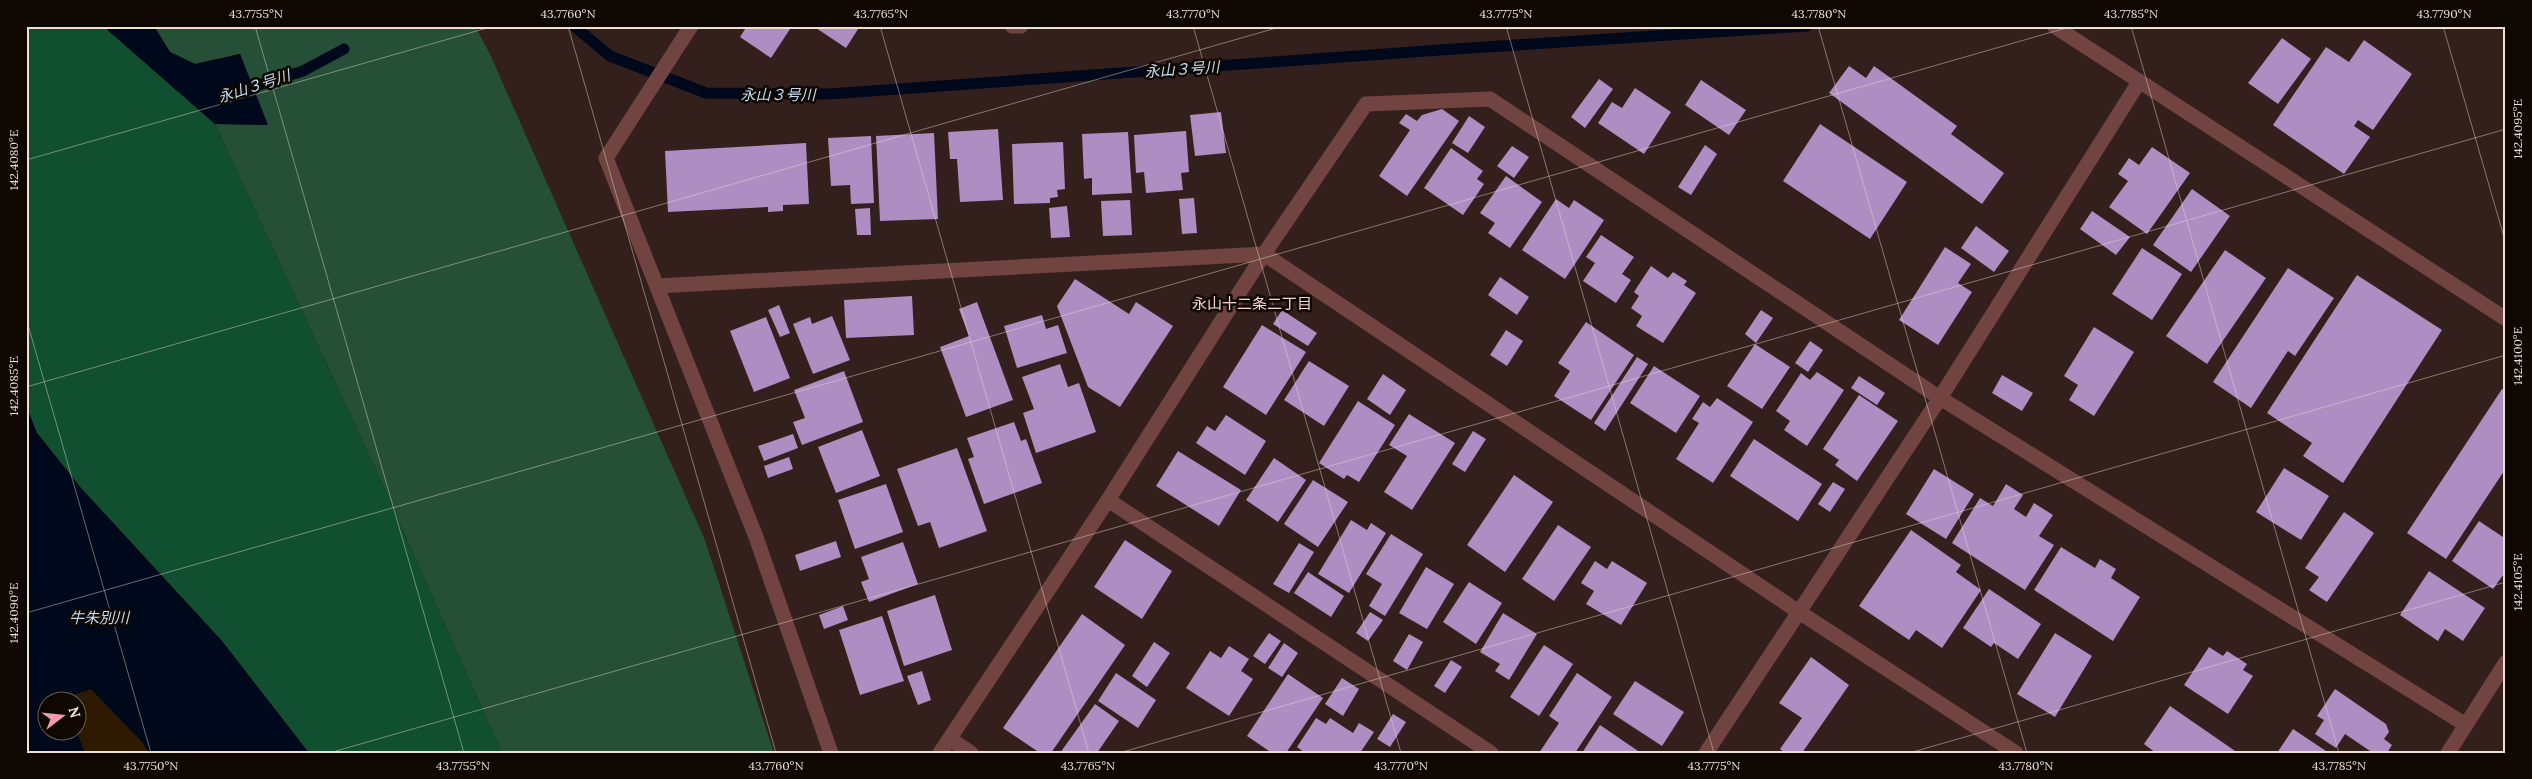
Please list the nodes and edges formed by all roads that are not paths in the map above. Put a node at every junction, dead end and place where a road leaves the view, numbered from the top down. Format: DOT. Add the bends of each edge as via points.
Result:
graph roads {
  1 [pos="691,26"];
  2 [pos="1012,26"];
  3 [pos="1021,26"];
  4 [pos="2060,30"];
  5 [pos="2139,82"];
  6 [pos="1264,254"];
  7 [pos="657,286"];
  8 [pos="2506,319"];
  9 [pos="1940,398"];
  10 [pos="1108,500"];
  11 [pos="1799,612"];
  12 [pos="2506,662"];
  13 [pos="2466,725"];
  14 [pos="950,739"];
  15 [pos="831,753"];
  16 [pos="940,753"];
  17 [pos="971,753"];
  18 [pos="1490,753"];
  19 [pos="1706,753"];
  20 [pos="2016,753"];
  21 [pos="2448,753"];
  1 -- 7 [label="street" via="606,158"];
  2 -- 3 [label="street"];
  4 -- 5 [label="street"];
  5 -- 8 [label="street"];
  5 -- 9 [label="street"];
  6 -- 7 [label="street"];
  6 -- 9 [label="street" via="1366,104 1490,99"];
  6 -- 10 [label="street"];
  6 -- 11 [label="street"];
  7 -- 15 [label="street" via="756,538"];
  9 -- 11 [label="street"];
  9 -- 13 [label="street"];
  10 -- 14 [label="street"];
  10 -- 18 [label="street"];
  11 -- 19 [label="street"];
  11 -- 20 [label="street"];
  12 -- 13 [label="street"];
  13 -- 21 [label="street"];
  14 -- 16 [label="street"];
  14 -- 17 [label="street"];
}
